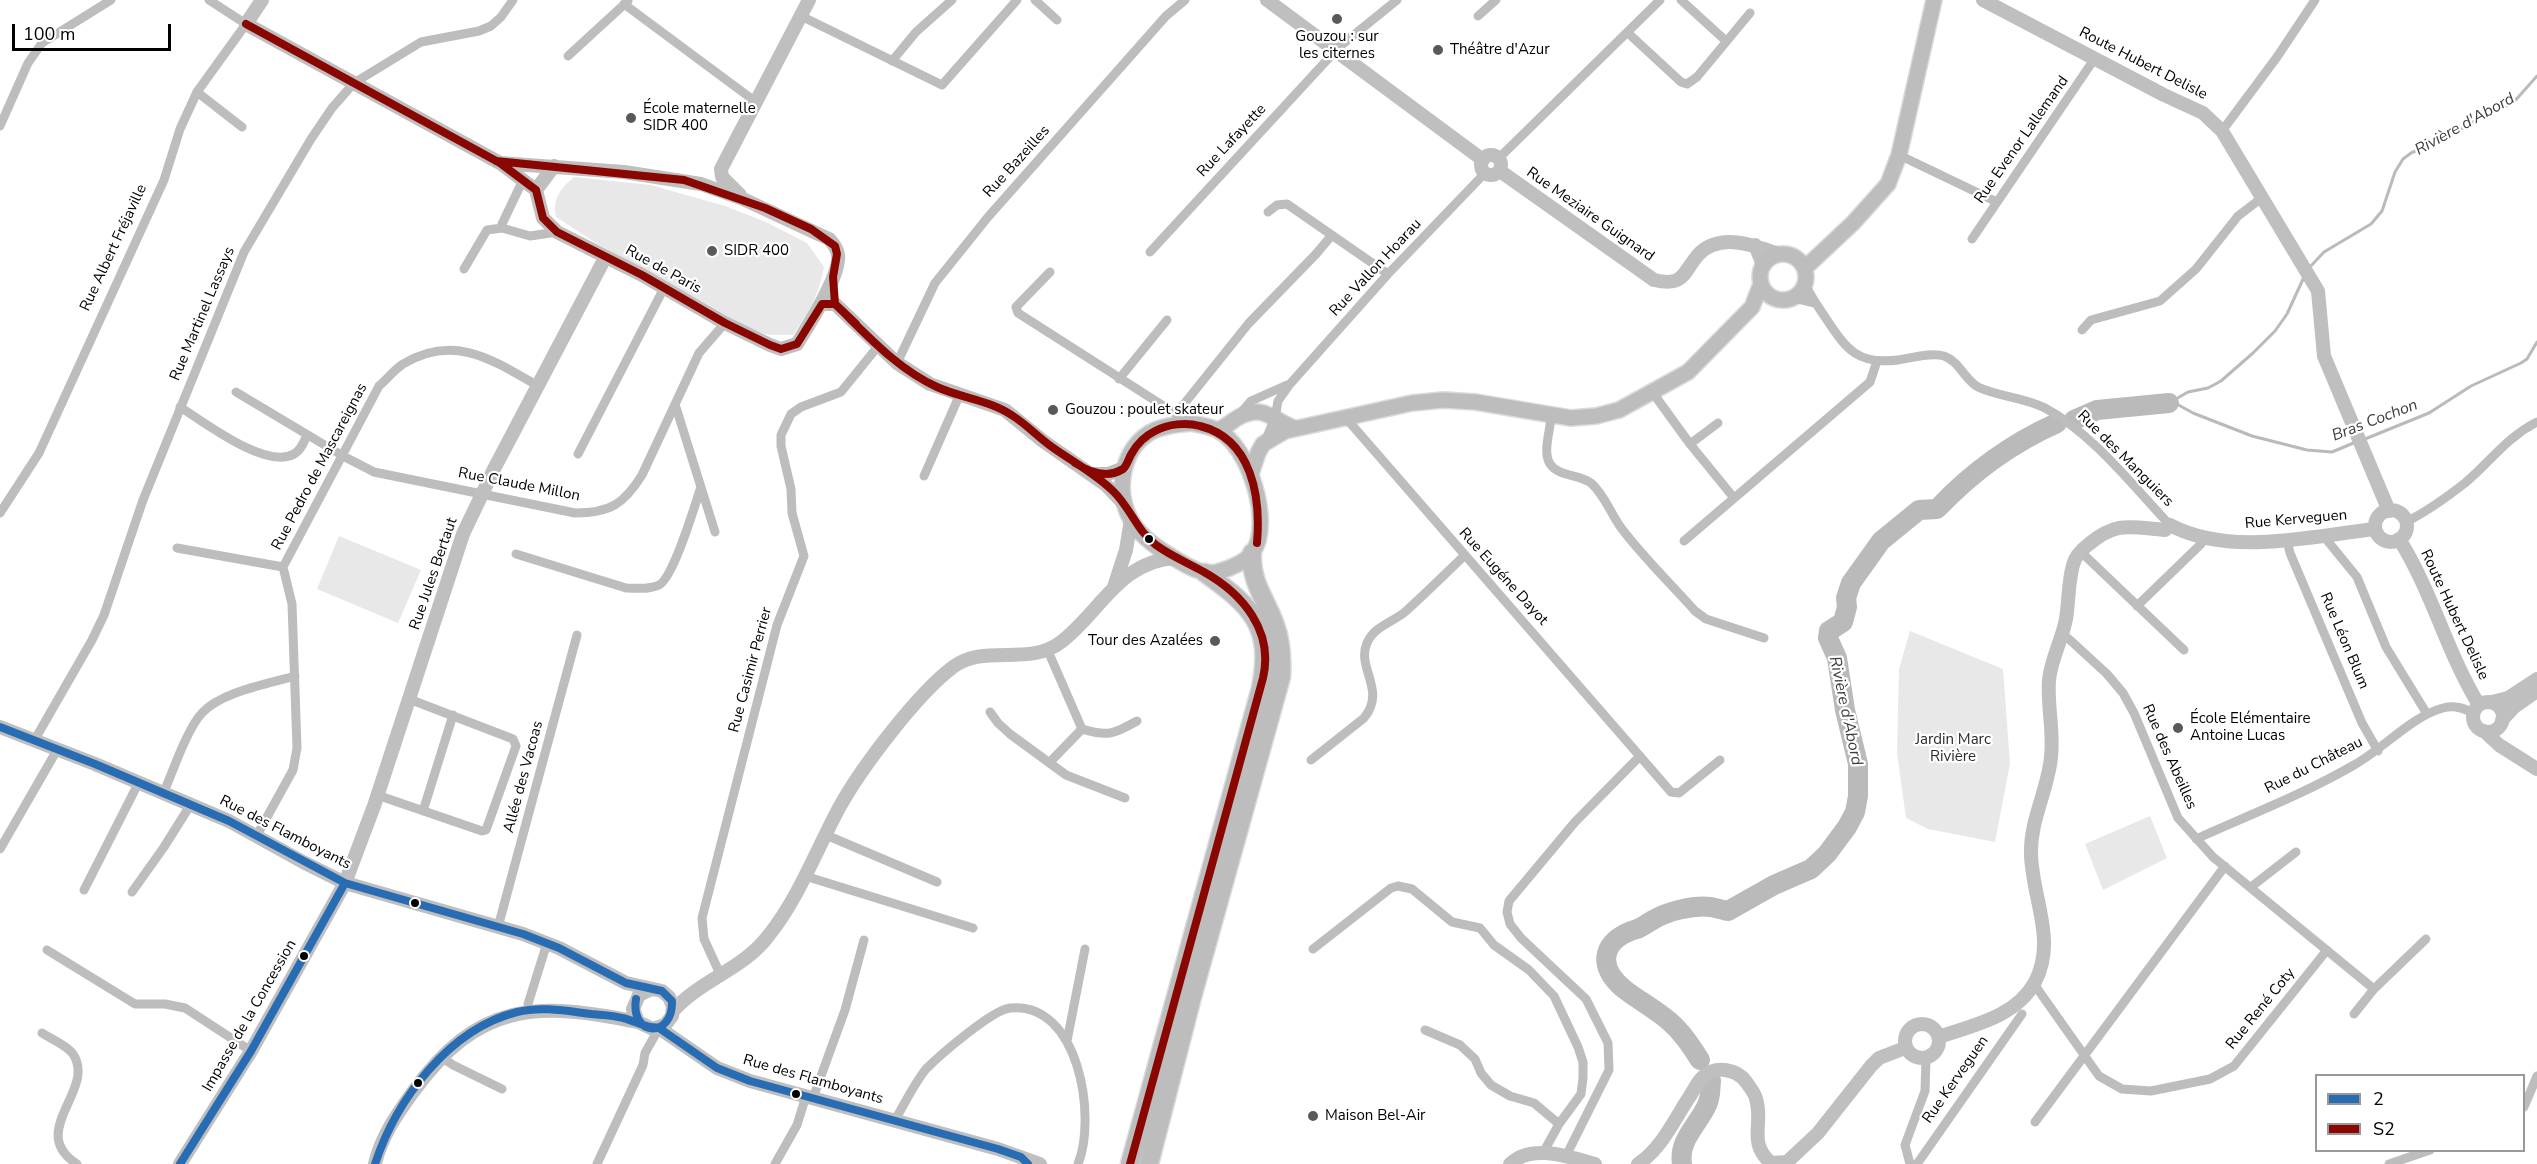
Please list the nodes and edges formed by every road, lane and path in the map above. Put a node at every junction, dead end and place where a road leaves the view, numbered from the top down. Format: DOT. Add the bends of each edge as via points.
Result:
graph roads {
  1 [pos="111,0"];
  2 [pos="209,0"];
  3 [pos="262,0"];
  4 [pos="513,0"];
  5 [pos="809,0"];
  6 [pos="952,0"];
  7 [pos="1017,0"];
  8 [pos="1035,0"];
  9 [pos="1185,0"];
  10 [pos="1267,0"];
  11 [pos="1396,0"];
  12 [pos="1496,0"];
  13 [pos="1660,0"];
  14 [pos="1681,0"];
  15 [pos="1934,0"];
  16 [pos="1983,0"];
  17 [pos="2315,0"];
  18 [pos="626,2"];
  19 [pos="1750,13"];
  20 [pos="800,15"];
  21 [pos="1478,16"];
  22 [pos="1057,20"];
  23 [pos="246,24"];
  24 [pos="1628,33"];
  25 [pos="1726,41"];
  26 [pos="1335,51"];
  27 [pos="568,56"];
  28 [pos="2095,58"];
  29 [pos="892,61"];
  30 [pos="354,83"];
  31 [pos="197,92"];
  32 [pos="754,102"];
  33 [pos="0,126"];
  34 [pos="242,127"];
  35 [pos="2222,131"];
  36 [pos="1899,155"];
  37 [pos="500,163"];
  38 [pos="1499,164"];
  39 [pos="554,166"];
  40 [pos="1484,166"];
  41 [pos="523,180"];
  42 [pos="701,184"];
  43 [pos="536,190"];
  44 [pos="2263,197"];
  45 [pos="743,199"];
  46 [pos="1996,202"];
  47 [pos="1268,212"];
  48 [pos="502,228"];
  49 [pos="557,232"];
  50 [pos="1332,235"];
  51 [pos="1972,239"];
  52 [pos="1755,245"];
  53 [pos="1150,252"];
  54 [pos="1778,254"];
  55 [pos="605,258"];
  56 [pos="1800,262"];
  57 [pos="1763,265"];
  58 [pos="464,269"];
  59 [pos="1050,272"];
  60 [pos="1388,274"];
  61 [pos="1761,284"];
  62 [pos="1805,284"];
  63 [pos="664,288"];
  64 [pos="1794,298"];
  65 [pos="1774,299"];
  66 [pos="1815,303"];
  67 [pos="828,304"];
  68 [pos="1752,307"];
  69 [pos="1167,320"];
  70 [pos="725,323"];
  71 [pos="2082,330"];
  72 [pos="879,345"];
  73 [pos="1877,361"];
  74 [pos="897,363"];
  75 [pos="1119,379"];
  76 [pos="1290,384"];
  77 [pos="538,386"];
  78 [pos="236,392"];
  79 [pos="1653,393"];
  80 [pos="960,394"];
  81 [pos="675,404"];
  82 [pos="180,407"];
  83 [pos="1551,415"];
  84 [pos="1237,417"];
  85 [pos="1345,417"];
  86 [pos="1275,418"];
  87 [pos="1177,419"];
  88 [pos="2537,422"];
  89 [pos="1718,423"];
  90 [pos="1294,428"];
  91 [pos="1218,430"];
  92 [pos="307,435"];
  93 [pos="1263,444"];
  94 [pos="1690,444"];
  95 [pos="578,454"];
  96 [pos="343,456"];
  97 [pos="1124,468"];
  98 [pos="1092,474"];
  99 [pos="1251,474"];
  100 [pos="924,476"];
  101 [pos="701,487"];
  102 [pos="482,494"];
  103 [pos="1734,498"];
  104 [pos="1124,504"];
  105 [pos="2389,511"];
  106 [pos="0,513"];
  107 [pos="1131,520"];
  108 [pos="2406,522"];
  109 [pos="2170,525"];
  110 [pos="2375,529"];
  111 [pos="715,532"];
  112 [pos="2325,534"];
  113 [pos="2204,537"];
  114 [pos="2399,539"];
  115 [pos="2287,540"];
  116 [pos="1684,541"];
  117 [pos="177,548"];
  118 [pos="2080,551"];
  119 [pos="1252,553"];
  120 [pos="516,554"];
  121 [pos="1464,556"];
  122 [pos="1175,558"];
  123 [pos="283,567"];
  124 [pos="1205,573"];
  125 [pos="1114,588"];
  126 [pos="2137,606"];
  127 [pos="577,635"];
  128 [pos="2063,636"];
  129 [pos="1764,638"];
  130 [pos="2184,650"];
  131 [pos="1048,651"];
  132 [pos="295,676"];
  133 [pos="2537,679"];
  134 [pos="2537,691"];
  135 [pos="409,699"];
  136 [pos="2481,707"];
  137 [pos="990,712"];
  138 [pos="2427,714"];
  139 [pos="453,715"];
  140 [pos="1137,721"];
  141 [pos="2501,722"];
  142 [pos="0,727"];
  143 [pos="1082,729"];
  144 [pos="2484,731"];
  145 [pos="34,741"];
  146 [pos="57,750"];
  147 [pos="2378,750"];
  148 [pos="1640,756"];
  149 [pos="2514,756"];
  150 [pos="1311,760"];
  151 [pos="1720,760"];
  152 [pos="1050,762"];
  153 [pos="2537,769"];
  154 [pos="139,782"];
  155 [pos="164,792"];
  156 [pos="377,795"];
  157 [pos="1125,798"];
  158 [pos="191,804"];
  159 [pos="423,811"];
  160 [pos="257,835"];
  161 [pos="825,835"];
  162 [pos="2196,839"];
  163 [pos="0,849"];
  164 [pos="2296,852"];
  165 [pos="2225,866"];
  166 [pos="805,876"];
  167 [pos="937,882"];
  168 [pos="1208,882"];
  169 [pos="345,883"];
  170 [pos="2251,887"];
  171 [pos="84,890"];
  172 [pos="132,892"];
  173 [pos="1191,904"];
  174 [pos="498,927"];
  175 [pos="973,928"];
  176 [pos="2426,939"];
  177 [pos="864,940"];
  178 [pos="548,944"];
  179 [pos="1085,949"];
  180 [pos="1313,949"];
  181 [pos="47,950"];
  182 [pos="2327,950"];
  183 [pos="721,976"];
  184 [pos="626,983"];
  185 [pos="2034,984"];
  186 [pos="705,985"];
  187 [pos="2374,989"];
  188 [pos="659,992"];
  189 [pos="635,1002"];
  190 [pos="529,1010"];
  191 [pos="1161,1011"];
  192 [pos="673,1013"];
  193 [pos="2022,1014"];
  194 [pos="2354,1014"];
  195 [pos="612,1016"];
  196 [pos="638,1022"];
  197 [pos="659,1028"];
  198 [pos="1167,1030"];
  199 [pos="1425,1030"];
  200 [pos="42,1033"];
  201 [pos="1939,1037"];
  202 [pos="1066,1041"];
  203 [pos="1905,1048"];
  204 [pos="251,1051"];
  205 [pos="691,1051"];
  206 [pos="2085,1054"];
  207 [pos="441,1057"];
  208 [pos="1926,1058"];
  209 [pos="2537,1076"];
  210 [pos="502,1089"];
  211 [pos="809,1097"];
  212 [pos="2528,1106"];
  213 [pos="895,1120"];
  214 [pos="2035,1122"];
  215 [pos="1559,1124"];
  216 [pos="2424,1152"];
  217 [pos="1543,1153"];
  218 [pos="1566,1156"];
  219 [pos="1132,1157"];
  220 [pos="1025,1161"];
  221 [pos="1150,1161"];
  222 [pos="1077,1163"];
  223 [pos="77,1164"];
  224 [pos="180,1164"];
  225 [pos="375,1164"];
  226 [pos="597,1164"];
  227 [pos="776,1164"];
  228 [pos="1040,1164"];
  229 [pos="1510,1164"];
  230 [pos="1595,1164"];
  231 [pos="1638,1164"];
  232 [pos="1910,1164"];
  233 [pos="1917,1164"];
  234 [pos="2389,1164"];
  1 -- 33 [label="street" via="42,43 28,63"];
  2 -- 23 [label="street"];
  3 -- 23 [label="street, Rue Albert Fréjaville"];
  4 -- 30 [label="street, Rue Martinel Lassays" via="491,26 420,42"];
  5 -- 20 [label="street"];
  6 -- 29 [label="street" via="916,32"];
  7 -- 29 [label="street" via="942,85"];
  8 -- 22 [label="street"];
  9 -- 74 [label="street, Rue Bazeilles" via="1166,16 988,217 935,283"];
  10 -- 26 [label="street"];
  11 -- 26 [label="street, Rue Lafayette"];
  12 -- 21 [label="street"];
  13 -- 24 [label="street"];
  14 -- 25 [label="street"];
  15 -- 36 [label="main road"];
  16 -- 28 [label="street, Route Hubert Delisle"];
  17 -- 35 [label="street"];
  18 -- 27 [label="street"];
  18 -- 32 [label="street"];
  19 -- 25 [label="street"];
  20 -- 29 [label="street"];
  20 -- 32 [label="street"];
  23 -- 30 [label="street"];
  23 -- 31 [label="street, Rue Albert Fréjaville"];
  24 -- 25 [label="street" via="1687,84"];
  24 -- 38 [label="street"];
  26 -- 40 [label="street"];
  26 -- 53 [label="street, Rue Lafayette"];
  28 -- 35 [label="street, Route Hubert Delisle" via="2204,113"];
  28 -- 46 [label="street, Rue Evenor Lallemand"];
  30 -- 37 [label="street"];
  30 -- 82 [label="street, Rue Martinel Lassays" via="311,139 244,252"];
  31 -- 34 [label="street"];
  31 -- 106 [label="street, Rue Albert Fréjaville" via="164,180 39,453"];
  32 -- 42 [label="street"];
  32 -- 45 [label="street" via="721,169 722,177"];
  35 -- 44 [label="street, Route Hubert Delisle"];
  36 -- 46 [label="street"];
  36 -- 56 [label="main road" via="1888,184 1853,223"];
  37 -- 39 [label="street"];
  37 -- 41 [label="street"];
  38 -- 40 [label="street" via="1489,155"];
  38 -- 52 [label="street, Rue Meziaire Guignard" via="1654,280 1680,280 1699,254 1715,245"];
  39 -- 42 [label="street"];
  39 -- 43 [label="street"];
  40 -- 60 [label="street, Rue Vallon Hoarau"];
  41 -- 43 [label="street"];
  41 -- 48 [label="street"];
  42 -- 45 [label="street"];
  43 -- 49 [label="street, Rue de Paris" via="543,218"];
  44 -- 71 [label="street" via="2238,216 2196,269 2160,301 2091,320"];
  44 -- 105 [label="street, Route Hubert Delisle" via="2314,284 2320,300 2324,356"];
  45 -- 67 [label="street" via="835,245 838,257"];
  46 -- 51 [label="street, Rue Evenor Lallemand"];
  47 -- 50 [label="street" via="1287,204"];
  48 -- 49 [label="street" via="530,236"];
  48 -- 58 [label="street" via="487,230"];
  49 -- 55 [label="street, Rue de Paris"];
  50 -- 60 [label="street"];
  50 -- 87 [label="street" via="1249,323"];
  52 -- 54 [label="street, Rue Meziaire Guignard"];
  52 -- 57 [label="street"];
  54 -- 56 [label="main road"];
  54 -- 57 [label="main road"];
  55 -- 63 [label="street, Rue de Paris"];
  55 -- 77 [label="street, Rue Jules Bertaut"];
  56 -- 62 [label="main road"];
  57 -- 61 [label="main road"];
  59 -- 75 [label="street" via="1023,298 1016,307 1018,313"];
  60 -- 76 [label="street, Rue Vallon Hoarau"];
  61 -- 65 [label="main road"];
  61 -- 68 [label="main road"];
  62 -- 64 [label="main road"];
  62 -- 66 [label="street, Rue des Manguiers"];
  63 -- 70 [label="street, Rue de Paris"];
  63 -- 95 [label="street"];
  64 -- 65 [label="main road"];
  64 -- 66 [label="street"];
  65 -- 68 [label="main road"];
  66 -- 73 [label="street, Rue des Manguiers" via="1847,349"];
  67 -- 70 [label="street, Rue de Paris" via="797,344 781,349"];
  67 -- 72 [label="street"];
  68 -- 79 [label="main road" via="1688,372"];
  69 -- 75 [label="street"];
  70 -- 81 [label="street, Rue Claude Millon" via="699,353"];
  72 -- 74 [label="street"];
  72 -- 183 [label="street, Rue Casimir Perrier" via="841,392 791,414 781,435 792,513 804,556 777,625 702,918 704,939"];
  73 -- 103 [label="street" via="1870,382"];
  73 -- 109 [label="street, Rue des Manguiers" via="1943,356 1978,387 2045,408 2084,436"];
  74 -- 80 [label="street" via="930,384"];
  75 -- 87 [label="street"];
  76 -- 84 [label="street, Rue Vallon Hoarau" via="1251,401"];
  76 -- 86 [label="street, Rue Vallon Hoarau" via="1278,401"];
  77 -- 96 [label="street, Rue Pedro de Mascareignas" via="486,357 458,350 431,352 403,365 379,386"];
  77 -- 102 [label="street, Rue Jules Bertaut"];
  78 -- 92 [label="street, Rue Claude Millon"];
  79 -- 83 [label="main road" via="1619,410 1596,416"];
  79 -- 94 [label="street"];
  80 -- 98 [label="street" via="1005,410"];
  80 -- 100 [label="street"];
  81 -- 101 [label="street"];
  81 -- 102 [label="street, Rue Claude Millon" via="642,475 630,494 614,506 596,513 575,513"];
  82 -- 92 [label="street" via="249,449 280,458 299,450"];
  82 -- 145 [label="street, Rue Martinel Lassays" via="104,615"];
  83 -- 85 [label="main road" via="1443,400"];
  83 -- 129 [label="street" via="1547,451 1553,468 1592,484 1622,528 1695,611 1706,619"];
  84 -- 86 [label="main road" via="1253,411"];
  84 -- 91 [label="main road"];
  85 -- 90 [label="main road"];
  85 -- 121 [label="street, Rue Eugéne Dayot"];
  86 -- 90 [label="main road"];
  86 -- 93 [label="street, Rue Vallon Hoarau"];
  87 -- 91 [label="main road"];
  87 -- 97 [label="main road" via="1142,439"];
  88 -- 108 [label="street" via="2510,438 2465,483"];
  89 -- 94 [label="street"];
  90 -- 93 [label="main road"];
  91 -- 99 [label="main road" via="1238,449"];
  92 -- 96 [label="street, Rue Claude Millon"];
  93 -- 99 [label="main road"];
  94 -- 103 [label="street"];
  96 -- 102 [label="street, Rue Claude Millon" via="374,472"];
  96 -- 123 [label="street, Rue Pedro de Mascareignas"];
  97 -- 98 [label="street"];
  97 -- 104 [label="main road"];
  98 -- 104 [label="street"];
  99 -- 119 [label="main road" via="1259,521"];
  101 -- 111 [label="street"];
  101 -- 120 [label="street" via="671,571 660,585 626,588"];
  102 -- 135 [label="street, Rue Jules Bertaut" via="463,534"];
  103 -- 116 [label="street"];
  104 -- 107 [label="main road"];
  105 -- 108 [label="street" via="2399,513"];
  105 -- 110 [label="street" via="2380,515"];
  107 -- 122 [label="main road" via="1150,541"];
  107 -- 125 [label="street"];
  108 -- 114 [label="street, Route Hubert Delisle"];
  109 -- 113 [label="street, Rue Kerveguen"];
  109 -- 118 [label="street, Rue Kerveguen" via="2165,530 2117,526"];
  110 -- 112 [label="street, Rue Kerveguen"];
  110 -- 114 [label="street" via="2384,541"];
  112 -- 115 [label="street, Rue Kerveguen"];
  112 -- 138 [label="street" via="2356,577 2386,647"];
  113 -- 115 [label="street, Rue Kerveguen" via="2236,542"];
  113 -- 126 [label="street"];
  114 -- 136 [label="street, Route Hubert Delisle" via="2411,558 2464,681"];
  115 -- 147 [label="street, Rue Léon Blum" via="2362,723"];
  117 -- 123 [label="street"];
  118 -- 126 [label="street"];
  118 -- 128 [label="street, Rue Kerveguen" via="2068,584"];
  119 -- 124 [label="main road" via="1228,569"];
  119 -- 221 [label="highway" via="1256,587 1275,624 1281,677"];
  121 -- 148 [label="street, Rue Eugéne Dayot"];
  121 -- 150 [label="street" via="1404,613 1370,638 1365,654 1373,694 1370,711"];
  122 -- 124 [label="main road"];
  122 -- 125 [label="street" via="1144,564"];
  123 -- 132 [label="street, Rue Pedro de Mascareignas" via="292,604"];
  124 -- 168 [label="highway" via="1240,599 1256,620 1266,648 1261,688"];
  125 -- 131 [label="street"];
  126 -- 130 [label="street"];
  127 -- 174 [label="street, Allée des Vacoas"];
  128 -- 162 [label="street, Rue des Abeilles" via="2078,646 2123,693 2178,818"];
  128 -- 185 [label="street, Rue Kerveguen" via="2049,680 2051,756 2032,835 2032,874 2046,947"];
  131 -- 143 [label="street"];
  131 -- 161 [label="street" via="1026,656 979,657 950,669 915,705 872,760"];
  132 -- 155 [label="street" via="229,696 208,707 196,721"];
  132 -- 160 [label="street, Rue Pedro de Mascareignas" via="297,748 293,770"];
  133 -- 136 [label="street" via="2508,698"];
  134 -- 141 [label="street"];
  135 -- 139 [label="street"];
  135 -- 156 [label="street, Rue Jules Bertaut"];
  136 -- 138 [label="street, Rue du Château" via="2443,708"];
  136 -- 141 [label="street, Route Hubert Delisle" via="2502,711"];
  136 -- 144 [label="street, Route Hubert Delisle" via="2476,726"];
  137 -- 152 [label="street" via="1010,734"];
  138 -- 147 [label="street, Rue du Château"];
  139 -- 159 [label="street"];
  139 -- 159 [label="street" via="513,739 516,746 486,830"];
  140 -- 143 [label="street" via="1107,735"];
  141 -- 144 [label="street" via="2493,730"];
  141 -- 149 [label="street, Route Hubert Delisle"];
  142 -- 145 [label="street, Rue des Flamboyants"];
  143 -- 152 [label="street"];
  144 -- 149 [label="street, Route Hubert Delisle"];
  145 -- 146 [label="street, Rue des Flamboyants"];
  146 -- 154 [label="street, Rue des Flamboyants"];
  146 -- 163 [label="street"];
  147 -- 162 [label="street, Rue du Château" via="2329,778"];
  148 -- 151 [label="street, Rue Eugéne Dayot" via="1675,793"];
  148 -- 218 [label="street" via="1575,822 1509,901 1510,924 1586,999 1608,1043 1609,1070"];
  149 -- 153 [label="street, Route Hubert Delisle"];
  152 -- 157 [label="street" via="1066,775"];
  154 -- 155 [label="street, Rue des Flamboyants"];
  154 -- 171 [label="street"];
  155 -- 158 [label="street, Rue des Flamboyants"];
  156 -- 159 [label="street"];
  156 -- 169 [label="street, Rue Jules Bertaut"];
  158 -- 160 [label="street, Rue des Flamboyants"];
  158 -- 172 [label="street"];
  160 -- 169 [label="street, Rue des Flamboyants"];
  161 -- 166 [label="street"];
  161 -- 167 [label="street"];
  162 -- 165 [label="street, Rue des Abeilles"];
  164 -- 170 [label="street"];
  165 -- 170 [label="street, Rue des Abeilles"];
  165 -- 206 [label="street"];
  166 -- 175 [label="street"];
  166 -- 183 [label="street" via="769,936"];
  168 -- 173 [label="highway"];
  168 -- 198 [label="highway"];
  169 -- 174 [label="street, Rue des Flamboyants"];
  169 -- 204 [label="street, Impasse de la Concession"];
  170 -- 182 [label="street, Rue des Abeilles"];
  174 -- 178 [label="street, Rue des Flamboyants"];
  176 -- 187 [label="street"];
  177 -- 211 [label="street" via="845,1010"];
  178 -- 184 [label="street, Rue des Flamboyants"];
  178 -- 190 [label="street"];
  179 -- 202 [label="street"];
  180 -- 215 [label="street" via="1398,886 1412,889 1452,922 1480,928 1494,945 1529,970 1554,996 1573,1033 1583,1062 1581,1094"];
  181 -- 204 [label="street" via="135,1004 185,1008"];
  182 -- 187 [label="street, Rue des Abeilles"];
  182 -- 206 [label="street, Rue René Coty" via="2234,1066 2210,1079 2151,1091 2122,1089 2099,1076"];
  183 -- 186 [label="street"];
  184 -- 188 [label="street, Rue des Flamboyants"];
  184 -- 189 [label="street"];
  185 -- 201 [label="street, Rue Kerveguen" via="2010,1009 1994,1018"];
  185 -- 206 [label="street, Rue René Coty"];
  186 -- 188 [label="street" via="687,991"];
  186 -- 192 [label="street" via="681,1002"];
  187 -- 194 [label="street"];
  188 -- 189 [label="street" via="643,992"];
  188 -- 192 [label="street" via="672,1001"];
  189 -- 195 [label="street"];
  189 -- 196 [label="street"];
  190 -- 195 [label="street"];
  190 -- 207 [label="street" via="489,1023"];
  191 -- 198 [label="highway"];
  192 -- 197 [label="street"];
  192 -- 205 [label="street, Rue des Flamboyants" via="675,1031"];
  193 -- 233 [label="street, Rue Kerveguen"];
  195 -- 196 [label="street"];
  196 -- 197 [label="street" via="648,1028"];
  197 -- 205 [label="street, Rue des Flamboyants"];
  197 -- 226 [label="street"];
  198 -- 219 [label="highway"];
  199 -- 215 [label="street" via="1460,1045 1475,1059 1491,1085 1534,1103"];
  200 -- 223 [label="street" via="69,1050 76,1060 78,1078 58,1125 58,1138 64,1152"];
  201 -- 203 [label="street" via="1932,1027 1915,1025 1905,1037"];
  201 -- 208 [label="street" via="1938,1048"];
  202 -- 213 [label="street" via="1045,1017 1028,1009 1009,1008 992,1016 926,1070"];
  202 -- 222 [label="street" via="1078,1069 1085,1103 1084,1146"];
  203 -- 208 [label="street" via="1911,1056"];
  203 -- 231 [label="street" via="1871,1065 1818,1132 1787,1162 1772,1162 1760,1149 1756,1140 1756,1097 1744,1078 1736,1072 1719,1070 1701,1078 1659,1144"];
  204 -- 224 [label="street, Impasse de la Concession"];
  205 -- 211 [label="street, Rue des Flamboyants" via="732,1075"];
  206 -- 214 [label="street"];
  207 -- 210 [label="street"];
  207 -- 225 [label="street" via="391,1125"];
  208 -- 232 [label="street" via="1924,1091 1905,1145"];
  209 -- 212 [label="street"];
  211 -- 213 [label="street, Rue des Flamboyants"];
  211 -- 227 [label="street"];
  213 -- 220 [label="street, Rue des Flamboyants"];
  215 -- 217 [label="street"];
  216 -- 234 [label="street"];
  217 -- 218 [label="street"];
  217 -- 229 [label="street" via="1525,1155"];
  218 -- 230 [label="street"];
  220 -- 228 [label="street, Rue des Flamboyants"];
}
